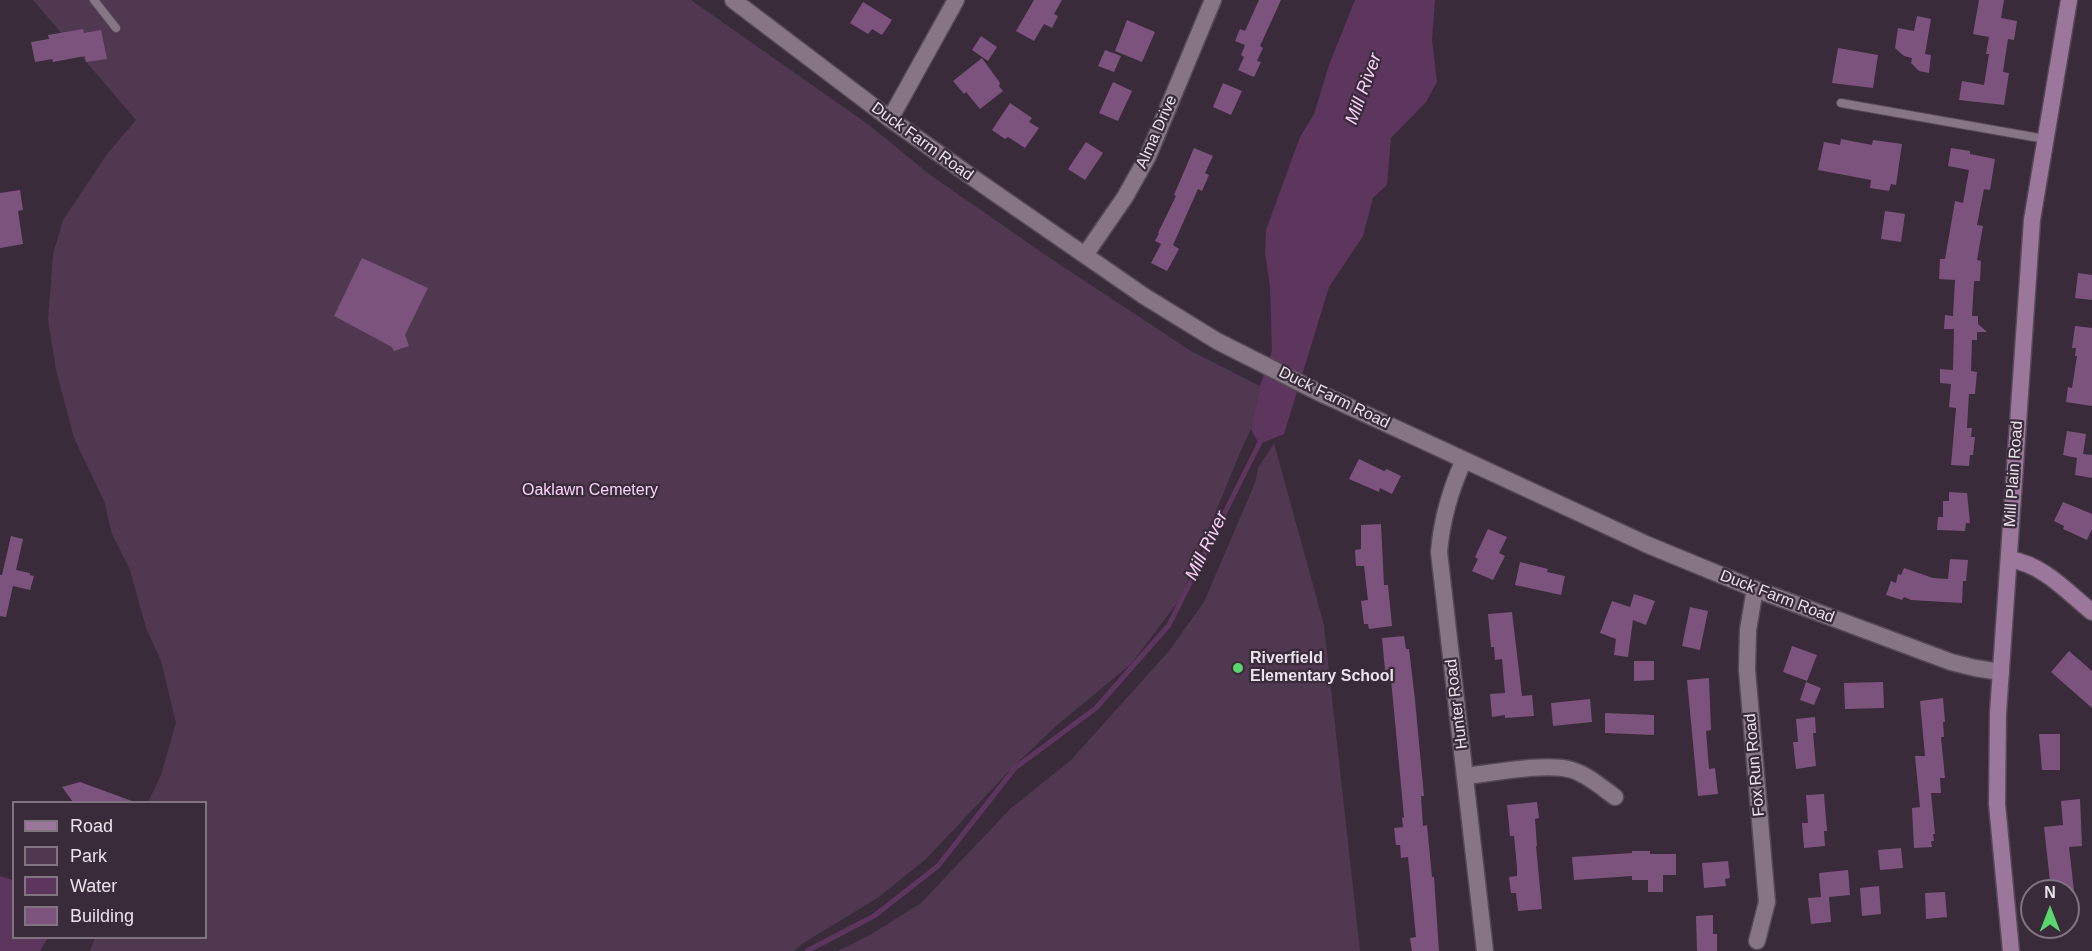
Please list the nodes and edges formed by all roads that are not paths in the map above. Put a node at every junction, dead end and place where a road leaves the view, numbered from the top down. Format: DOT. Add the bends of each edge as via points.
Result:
graph roads {
  1 [pos="94,0"];
  2 [pos="733,0"];
  3 [pos="956,0"];
  4 [pos="1213,0"];
  5 [pos="2069,0"];
  6 [pos="116,28"];
  7 [pos="1841,103"];
  8 [pos="890,119"];
  9 [pos="2045,139"];
  10 [pos="1084,255"];
  11 [pos="1464,460"];
  12 [pos="2009,559"];
  13 [pos="1755,589"];
  14 [pos="2092,612"];
  15 [pos="2001,672"];
  16 [pos="1466,776"];
  17 [pos="1615,797"];
  18 [pos="1757,941"];
  19 [pos="1485,951"];
  20 [pos="2011,951"];
  1 -- 6 [label="lane"];
  2 -- 8 [label="street, Duck Farm Road"];
  3 -- 8 [label="street"];
  4 -- 10 [label="street, Alma Drive" via="1148,156"];
  5 -- 9 [label="main road, Mill Plain Road"];
  7 -- 9 [label="lane"];
  8 -- 10 [label="street, Duck Farm Road"];
  9 -- 12 [label="main road, Mill Plain Road" via="2031,230"];
  10 -- 11 [label="street, Duck Farm Road" via="1179,319 1322,394"];
  11 -- 13 [label="street, Duck Farm Road" via="1648,545"];
  11 -- 16 [label="street, Hunter Road" via="1447,501 1440,552"];
  12 -- 14 [label="main road" via="2040,569"];
  12 -- 15 [label="main road, Mill Plain Road"];
  13 -- 15 [label="street, Duck Farm Road" via="1951,662"];
  13 -- 18 [label="street, Fox Run Road" via="1747,670 1767,902"];
  15 -- 20 [label="main road, Mill Plain Road" via="1997,804"];
  16 -- 17 [label="street" via="1553,767 1571,769"];
  16 -- 19 [label="street, Hunter Road"];
}
